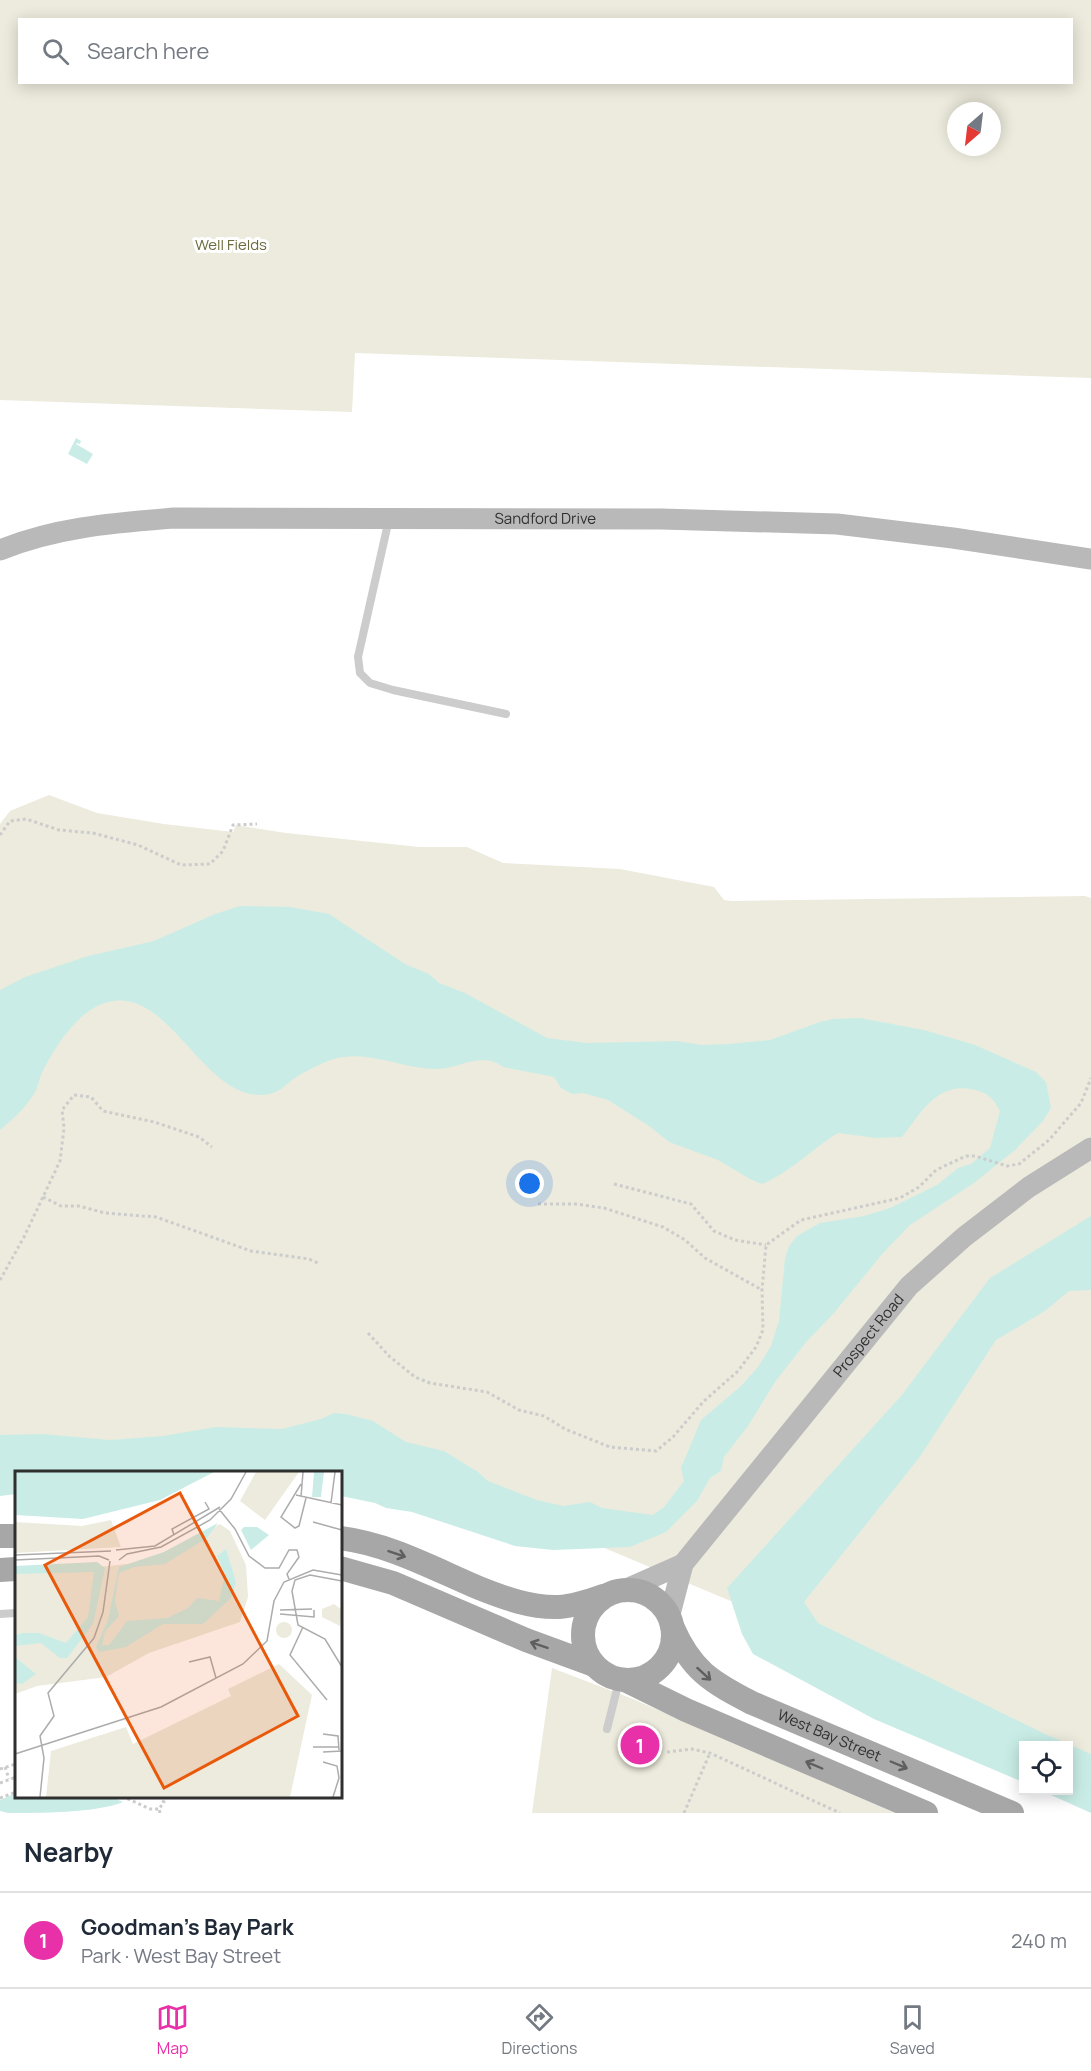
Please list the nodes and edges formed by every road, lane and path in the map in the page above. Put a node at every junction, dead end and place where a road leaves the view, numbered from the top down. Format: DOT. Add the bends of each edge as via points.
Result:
graph roads {
  1 [pos="389,518"];
  2 [pos="0,550"];
  3 [pos="1091,559"];
  4 [pos="506,714"];
  5 [pos="257,824"];
  6 [pos="0,835"];
  7 [pos="1091,1078"];
  8 [pos="212,1147"];
  9 [pos="1091,1148"];
  10 [pos="614,1184"];
  11 [pos="43,1197"];
  12 [pos="538,1204"];
  13 [pos="766,1245"];
  14 [pos="320,1264"];
  15 [pos="0,1280"];
  16 [pos="762,1290"];
  17 [pos="368,1333"];
  18 [pos="342,1538"];
  19 [pos="683,1564"];
  20 [pos="15,1569"];
  21 [pos="342,1569"];
  22 [pos="0,1570"];
  23 [pos="616,1593"];
  24 [pos="15,1613"];
  25 [pos="0,1614"];
  26 [pos="671,1622"];
  27 [pos="594,1665"];
  28 [pos="622,1680"];
  29 [pos="608,1729"];
  30 [pos="667,1752"];
  31 [pos="710,1754"];
  32 [pos="15,1764"];
  33 [pos="5,1767"];
  34 [pos="0,1768"];
  35 [pos="15,1777"];
  36 [pos="9,1779"];
  37 [pos="0,1783"];
  38 [pos="15,1792"];
  39 [pos="0,1798"];
  40 [pos="124,1798"];
  41 [pos="160,1798"];
  42 [pos="160,1811"];
  43 [pos="684,1813"];
  44 [pos="840,1813"];
  45 [pos="926,1813"];
  46 [pos="1012,1813"];
  1 -- 2 [label="street, Sandford Drive" via="174,518 122,522 42,534"];
  1 -- 3 [label="street, Sandford Drive" via="837,524"];
  1 -- 4 [label="lane" via="358,657 360,673 370,683 393,690"];
  5 -- 6 [label="path" via="233,825 223,851 210,864 181,865 138,845 93,833 59,830 26,819 10,821"];
  7 -- 13 [label="path" via="1081,1103 1049,1140 1019,1164 1006,1166 966,1155 936,1170 900,1198 801,1220"];
  8 -- 11 [label="path" via="199,1137 103,1111 91,1097 74,1095 62,1110 60,1161"];
  9 -- 19 [label="street, Prospect Road" via="1019,1194 909,1286"];
  10 -- 13 [label="path" via="691,1203 714,1231 735,1240"];
  11 -- 14 [label="path" via="61,1206 79,1206 105,1214 156,1217 251,1251"];
  11 -- 15 [label="path"];
  12 -- 16 [label="path" via="604,1208 663,1227 705,1258"];
  13 -- 16 [label="path"];
  16 -- 17 [label="path" via="763,1330 756,1347 738,1371 657,1451 610,1447 544,1416 519,1410 487,1392 415,1377"];
  18 -- 23 [label="main road, one-way" via="401,1554 510,1600 556,1607"];
  19 -- 23 [label="street, Prospect Road"];
  19 -- 26 [label="street, Prospect Road"];
  20 -- 22 [label="main road"];
  27 -- 21 [label="main road, one-way" via="393,1583"];
  23 -- 26 [label="main road" via="635,1591 654,1598"];
  23 -- 27 [label="main road" via="594,1605 583,1627 584,1646"];
  24 -- 25 [label="lane"];
  26 -- 28 [label="main road" via="670,1651 659,1668 641,1678"];
  26 -- 46 [label="main road, West Bay Street, one-way" via="688,1658 721,1688"];
  27 -- 28 [label="main road"];
  28 -- 29 [label="lane"];
  45 -- 28 [label="main road, one-way"];
  30 -- 31 [label="path" via="692,1749"];
  31 -- 43 [label="path"];
  31 -- 44 [label="path"];
  32 -- 33 [label="path"];
  33 -- 34 [label="path"];
  33 -- 36 [label="path"];
  35 -- 36 [label="path"];
  36 -- 37 [label="path"];
  38 -- 39 [label="path"];
  40 -- 42 [label="path"];
  41 -- 42 [label="path" via="164,1802"];
}
